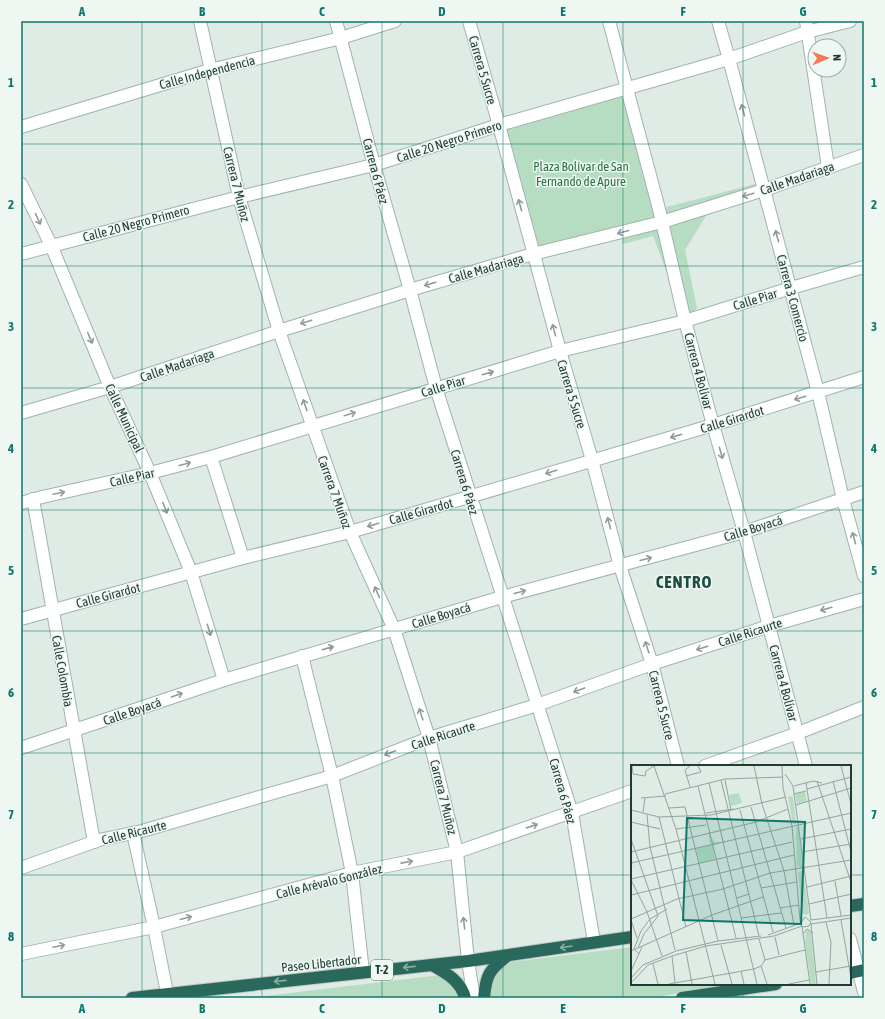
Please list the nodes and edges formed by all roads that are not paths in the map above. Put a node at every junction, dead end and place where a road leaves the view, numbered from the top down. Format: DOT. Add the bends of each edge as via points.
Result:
graph roads {
  1 [pos="200,21"];
  2 [pos="336,21"];
  3 [pos="395,21"];
  4 [pos="469,21"];
  5 [pos="609,21"];
  6 [pos="718,21"];
  7 [pos="850,21"];
  8 [pos="806,26"];
  9 [pos="341,38"];
  10 [pos="729,59"];
  11 [pos="210,70"];
  12 [pos="627,88"];
  13 [pos="499,125"];
  14 [pos="21,127"];
  15 [pos="864,155"];
  16 [pos="374,165"];
  17 [pos="828,167"];
  18 [pos="21,184"];
  19 [pos="764,190"];
  20 [pos="239,197"];
  21 [pos="662,222"];
  22 [pos="52,245"];
  23 [pos="21,254"];
  24 [pos="534,254"];
  25 [pos="864,267"];
  26 [pos="791,288"];
  27 [pos="410,290"];
  28 [pos="685,321"];
  29 [pos="279,330"];
  30 [pos="560,351"];
  31 [pos="864,377"];
  32 [pos="110,387"];
  33 [pos="436,388"];
  34 [pos="818,392"];
  35 [pos="21,413"];
  36 [pos="713,425"];
  37 [pos="312,426"];
  38 [pos="211,457"];
  39 [pos="592,460"];
  40 [pos="150,473"];
  41 [pos="864,492"];
  42 [pos="470,497"];
  43 [pos="33,499"];
  44 [pos="843,499"];
  45 [pos="21,503"];
  46 [pos="350,532"];
  47 [pos="744,532"];
  48 [pos="243,558"];
  49 [pos="620,566"];
  50 [pos="191,572"];
  51 [pos="864,576"];
  52 [pos="502,597"];
  53 [pos="864,599"];
  54 [pos="52,610"];
  55 [pos="21,618"];
  56 [pos="769,626"];
  57 [pos="394,629"];
  58 [pos="302,656"];
  59 [pos="652,664"];
  60 [pos="224,680"];
  61 [pos="537,705"];
  62 [pos="864,707"];
  63 [pos="73,730"];
  64 [pos="798,733"];
  65 [pos="429,738"];
  66 [pos="21,748"];
  67 [pos="678,765"];
  68 [pos="708,765"];
  69 [pos="806,765"];
  70 [pos="332,776"];
  71 [pos="631,792"];
  72 [pos="572,812"];
  73 [pos="133,833"];
  74 [pos="94,842"];
  75 [pos="457,852"];
  76 [pos="21,868"];
  77 [pos="352,873"];
  78 [pos="864,904"];
  79 [pos="851,906"];
  80 [pos="154,927"];
  81 [pos="631,937"];
  82 [pos="594,942"];
  83 [pos="851,943"];
  84 [pos="21,954"];
  85 [pos="507,956"];
  86 [pos="468,961"];
  87 [pos="432,965"];
  88 [pos="858,971"];
  89 [pos="363,972"];
  90 [pos="772,985"];
  91 [pos="864,992"];
  92 [pos="167,994"];
  93 [pos="736,994"];
  94 [pos="132,998"];
  95 [pos="465,998"];
  96 [pos="474,998"];
  97 [pos="484,998"];
  98 [pos="682,998"];
  1 -- 11 [label="street, Carrera 7 Muñoz"];
  2 -- 9 [label="street, Carrera 6 Páez"];
  3 -- 9 [label="street, Calle Independencia"];
  4 -- 13 [label="street, Carrera 5 Sucre"];
  5 -- 12 [label="street, Carrera 4 Bolívar"];
  6 -- 10 [label="street, Carrera 3 Comercio"];
  7 -- 8 [label="street, Calle 20 Negro Primero"];
  8 -- 10 [label="street, Calle 20 Negro Primero"];
  8 -- 17 [label="street"];
  9 -- 11 [label="street, Calle Independencia"];
  9 -- 16 [label="street, Carrera 6 Páez"];
  10 -- 12 [label="street, Calle 20 Negro Primero"];
  19 -- 10 [label="street, Carrera 3 Comercio, one-way"];
  11 -- 14 [label="street, Calle Independencia"];
  11 -- 20 [label="street, Carrera 7 Muñoz"];
  12 -- 13 [label="street, Calle 20 Negro Primero"];
  12 -- 21 [label="street, Carrera 4 Bolívar"];
  13 -- 16 [label="street, Calle 20 Negro Primero"];
  24 -- 13 [label="street, Carrera 5 Sucre, one-way"];
  15 -- 17 [label="street, Calle Madariaga"];
  16 -- 20 [label="street, Calle 20 Negro Primero"];
  16 -- 27 [label="street, Carrera 6 Páez"];
  17 -- 19 [label="street, Calle Madariaga"];
  18 -- 22 [label="street, Calle Municipal, one-way"];
  19 -- 21 [label="street, Calle Madariaga, one-way"];
  26 -- 19 [label="street, Carrera 3 Comercio, one-way"];
  20 -- 22 [label="street, Calle 20 Negro Primero"];
  20 -- 29 [label="street, Carrera 7 Muñoz"];
  21 -- 24 [label="street, Calle Madariaga, one-way"];
  21 -- 28 [label="street, Carrera 4 Bolívar"];
  22 -- 23 [label="street, Calle 20 Negro Primero"];
  22 -- 32 [label="street, Calle Municipal, one-way"];
  24 -- 27 [label="street, Calle Madariaga, one-way"];
  30 -- 24 [label="street, Carrera 5 Sucre, one-way"];
  25 -- 26 [label="street, Calle Piar"];
  26 -- 28 [label="street, Calle Piar"];
  26 -- 34 [label="street, Carrera 3 Comercio"];
  27 -- 29 [label="street, Calle Madariaga, one-way"];
  27 -- 33 [label="street, Carrera 6 Páez"];
  28 -- 30 [label="street, Calle Piar"];
  28 -- 36 [label="street, Carrera 4 Bolívar"];
  29 -- 32 [label="street, Calle Madariaga"];
  37 -- 29 [label="street, Carrera 7 Muñoz, one-way"];
  33 -- 30 [label="street, Calle Piar, one-way"];
  30 -- 39 [label="street, Carrera 5 Sucre"];
  31 -- 34 [label="street, Calle Girardot"];
  32 -- 35 [label="street, Calle Madariaga"];
  32 -- 40 [label="street, Calle Municipal"];
  37 -- 33 [label="street, Calle Piar, one-way"];
  33 -- 42 [label="street, Carrera 6 Páez"];
  34 -- 36 [label="street, Calle Girardot, one-way"];
  34 -- 44 [label="street, Carrera 3 Comercio"];
  36 -- 39 [label="street, Calle Girardot, one-way"];
  36 -- 47 [label="street, Carrera 4 Bolívar, one-way"];
  37 -- 38 [label="street, Calle Piar"];
  37 -- 46 [label="street, Carrera 7 Muñoz"];
  40 -- 38 [label="street, Calle Piar, one-way"];
  38 -- 48 [label="street"];
  39 -- 42 [label="street, Calle Girardot, one-way"];
  49 -- 39 [label="street, Carrera 5 Sucre, one-way"];
  43 -- 40 [label="street, Calle Piar, one-way"];
  40 -- 50 [label="street, Calle Municipal, one-way"];
  41 -- 44 [label="street, Calle Boyacá"];
  42 -- 46 [label="street, Calle Girardot, one-way"];
  42 -- 52 [label="street, Carrera 6 Páez"];
  43 -- 45 [label="street, Calle Piar"];
  43 -- 54 [label="street, Calle Colombia"];
  44 -- 47 [label="street, Calle Boyacá"];
  51 -- 44 [label="street, Carrera 3 Comercio, one-way"];
  46 -- 48 [label="street, Calle Girardot"];
  57 -- 46 [label="street, Carrera 7 Muñoz, one-way"];
  49 -- 47 [label="street, Calle Boyacá, one-way"];
  47 -- 56 [label="street, Carrera 4 Bolívar"];
  48 -- 50 [label="street, Calle Girardot"];
  52 -- 49 [label="street, Calle Boyacá, one-way"];
  59 -- 49 [label="street, Carrera 5 Sucre, one-way"];
  50 -- 54 [label="street, Calle Girardot"];
  50 -- 60 [label="street, Calle Municipal, one-way"];
  52 -- 57 [label="street, Calle Boyacá"];
  52 -- 61 [label="street, Carrera 6 Páez"];
  53 -- 56 [label="street, Calle Ricaurte, one-way"];
  54 -- 55 [label="street, Calle Girardot"];
  54 -- 63 [label="street, Calle Colombia"];
  56 -- 59 [label="street, Calle Ricaurte, one-way"];
  56 -- 64 [label="street, Carrera 4 Bolívar"];
  58 -- 57 [label="street, Calle Boyacá, one-way"];
  65 -- 57 [label="street, Carrera 7 Muñoz, one-way"];
  58 -- 60 [label="street, Calle Boyacá"];
  58 -- 70 [label="street"];
  59 -- 61 [label="street, Calle Ricaurte, one-way"];
  59 -- 67 [label="street, Carrera 5 Sucre"];
  63 -- 60 [label="street, Calle Boyacá, one-way"];
  61 -- 65 [label="street, Calle Ricaurte"];
  61 -- 72 [label="street, Carrera 6 Páez"];
  62 -- 64 [label="street"];
  63 -- 66 [label="street, Calle Boyacá"];
  63 -- 74 [label="street, Calle Colombia"];
  64 -- 68 [label="street"];
  64 -- 69 [label="street, Carrera 4 Bolívar"];
  65 -- 70 [label="street, Calle Ricaurte, one-way"];
  65 -- 75 [label="street, Carrera 7 Muñoz"];
  70 -- 73 [label="street, Calle Ricaurte"];
  70 -- 77 [label="street"];
  71 -- 72 [label="street, Calle Arévalo González"];
  75 -- 72 [label="street, Calle Arévalo González, one-way"];
  72 -- 82 [label="street, Carrera 6 Páez"];
  73 -- 74 [label="street, Calle Ricaurte"];
  73 -- 80 [label="street"];
  74 -- 76 [label="street, Calle Ricaurte"];
  77 -- 75 [label="street, Calle Arévalo González, one-way"];
  86 -- 75 [label="street, Carrera 7 Muñoz, one-way"];
  80 -- 77 [label="street, Calle Arévalo González, one-way"];
  77 -- 89 [label="street"];
  78 -- 79 [label="highway"];
  84 -- 80 [label="street, Calle Arévalo González, one-way"];
  80 -- 92 [label="street"];
  81 -- 82 [label="highway, Paseo Libertador / T-2"];
  82 -- 85 [label="highway, Paseo Libertador / T-2, one-way"];
  83 -- 88 [label="street"];
  85 -- 86 [label="highway, Paseo Libertador / T-2"];
  85 -- 97 [label="highway" via="490,972"];
  86 -- 87 [label="highway, Paseo Libertador / T-2"];
  86 -- 96 [label="street, Carrera 7 Muñoz"];
  87 -- 89 [label="highway, Paseo Libertador / T-2, one-way"];
  87 -- 95 [label="highway" via="455,980"];
  88 -- 91 [label="street"];
  89 -- 92 [label="highway, Paseo Libertador / T-2, one-way"];
  90 -- 93 [label="highway"];
  92 -- 94 [label="highway, Paseo Libertador / T-2"];
  93 -- 98 [label="highway"];
}
